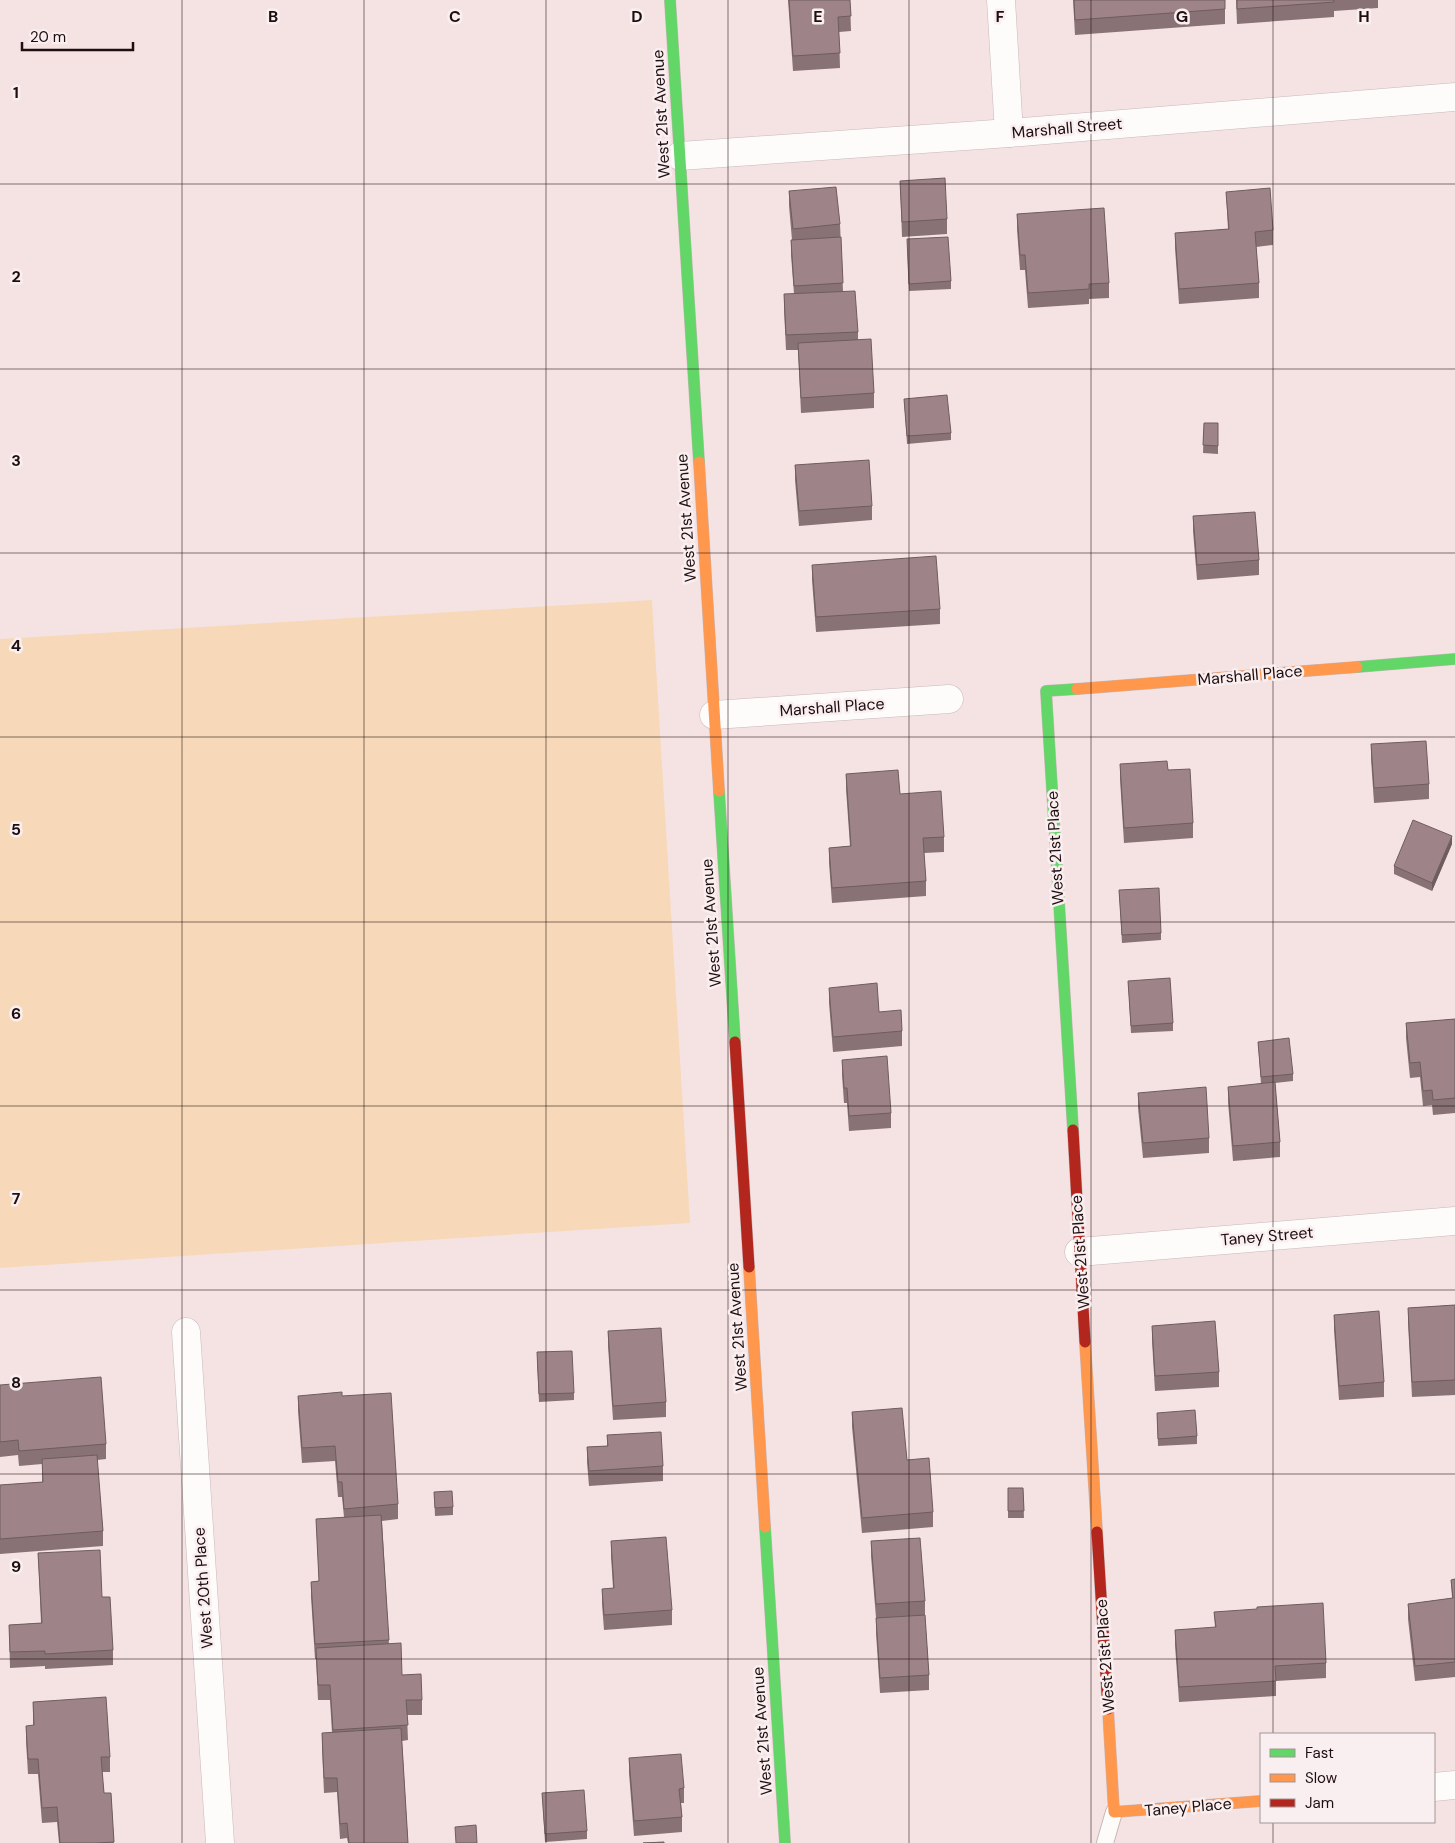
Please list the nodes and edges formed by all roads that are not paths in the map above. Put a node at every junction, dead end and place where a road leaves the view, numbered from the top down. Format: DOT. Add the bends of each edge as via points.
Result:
graph roads {
  1 [pos="670,0"];
  2 [pos="1001,0"];
  3 [pos="1455,97"];
  4 [pos="1009,132"];
  5 [pos="680,156"];
  6 [pos="1455,659"];
  7 [pos="1046,691"];
  8 [pos="949,699"];
  9 [pos="714,715"];
  10 [pos="1455,1221"];
  11 [pos="1080,1252"];
  12 [pos="186,1332"];
  13 [pos="1455,1785"];
  14 [pos="1435,1787"];
  15 [pos="1260,1801"];
  16 [pos="1114,1812"];
  17 [pos="220,1843"];
  18 [pos="785,1843"];
  19 [pos="1105,1843"];
  1 -- 5 [label="street, West 21st Avenue"];
  2 -- 4 [label="street"];
  3 -- 4 [label="street, Marshall Street"];
  4 -- 5 [label="street, Marshall Street"];
  5 -- 9 [label="street, West 21st Avenue"];
  6 -- 7 [label="street, Marshall Place"];
  7 -- 11 [label="street, West 21st Place"];
  8 -- 9 [label="street, Marshall Place"];
  9 -- 18 [label="street, West 21st Avenue"];
  10 -- 11 [label="street, Taney Street"];
  11 -- 16 [label="street, West 21st Place"];
  12 -- 17 [label="street, West 20th Place"];
  13 -- 14 [label="street"];
  15 -- 16 [label="street, Taney Place"];
  16 -- 19 [label="lane"];
}
